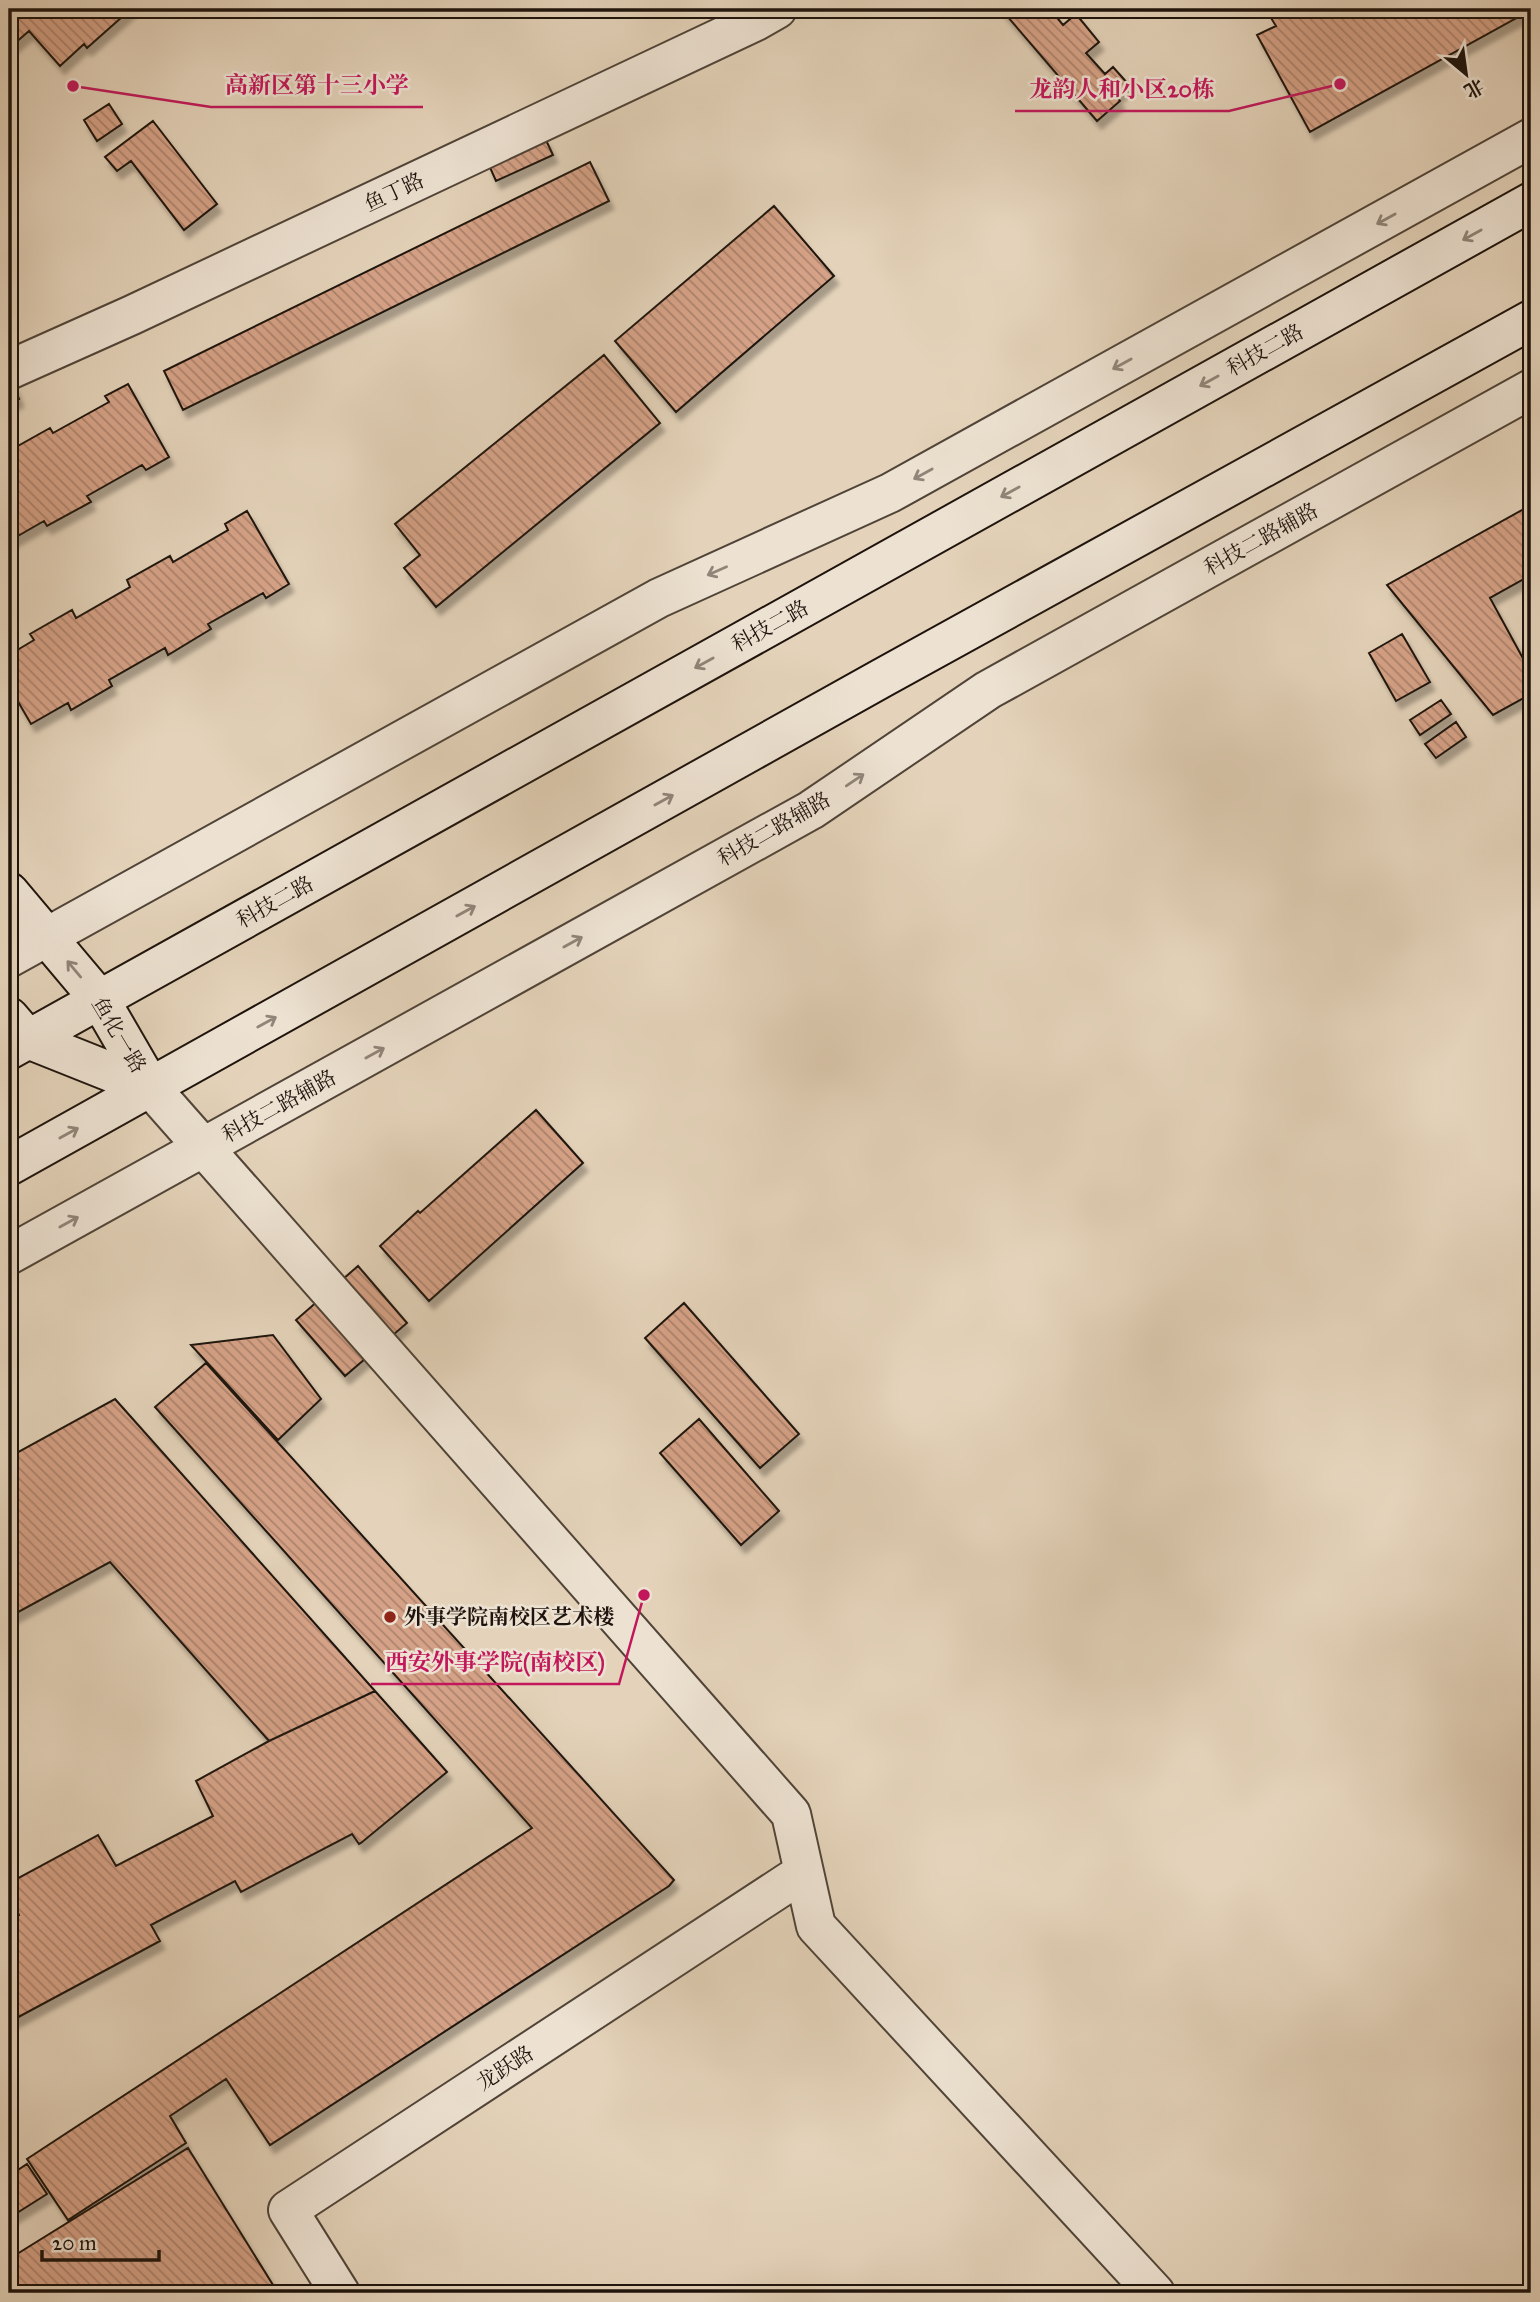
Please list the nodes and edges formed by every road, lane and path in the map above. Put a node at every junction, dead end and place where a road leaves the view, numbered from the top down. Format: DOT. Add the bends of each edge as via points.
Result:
graph roads {
  1 [pos="777,9"];
  2 [pos="1531,138"];
  3 [pos="1531,202"];
  4 [pos="1531,320"];
  5 [pos="9,370"];
  6 [pos="1531,389"];
  7 [pos="9,892"];
  8 [pos="47,937"];
  9 [pos="9,958"];
  10 [pos="100,1000"];
  11 [pos="15,1035"];
  12 [pos="151,1087"];
  13 [pos="204,1148"];
  14 [pos="9,1166"];
  15 [pos="9,1255"];
  16 [pos="804,1872"];
  17 [pos="340,2293"];
  18 [pos="1155,2293"];
  1 -- 5 [label="street, 鱼丁路"];
  2 -- 8 [label="street, one-way" via="890,493 659,598"];
  3 -- 10 [label="street, 科技二路, one-way"];
  12 -- 4 [label="street, one-way"];
  13 -- 6 [label="street, 科技二路辅路, one-way" via="811,810 988,690"];
  7 -- 8 [label="street, 鱼化一路"];
  8 -- 9 [label="street"];
  10 -- 8 [label="street, 鱼化一路, one-way"];
  10 -- 11 [label="street, 科技二路"];
  10 -- 12 [label="street, 鱼化一路"];
  11 -- 12 [label="street, 鱼化一路"];
  12 -- 13 [label="street"];
  14 -- 12 [label="street, one-way"];
  15 -- 13 [label="street, 科技二路辅路, one-way"];
  13 -- 16 [label="street" via="791,1814"];
  16 -- 17 [label="street, 龙跃路" via="288,2210"];
  16 -- 18 [label="street" via="816,1926"];
}
